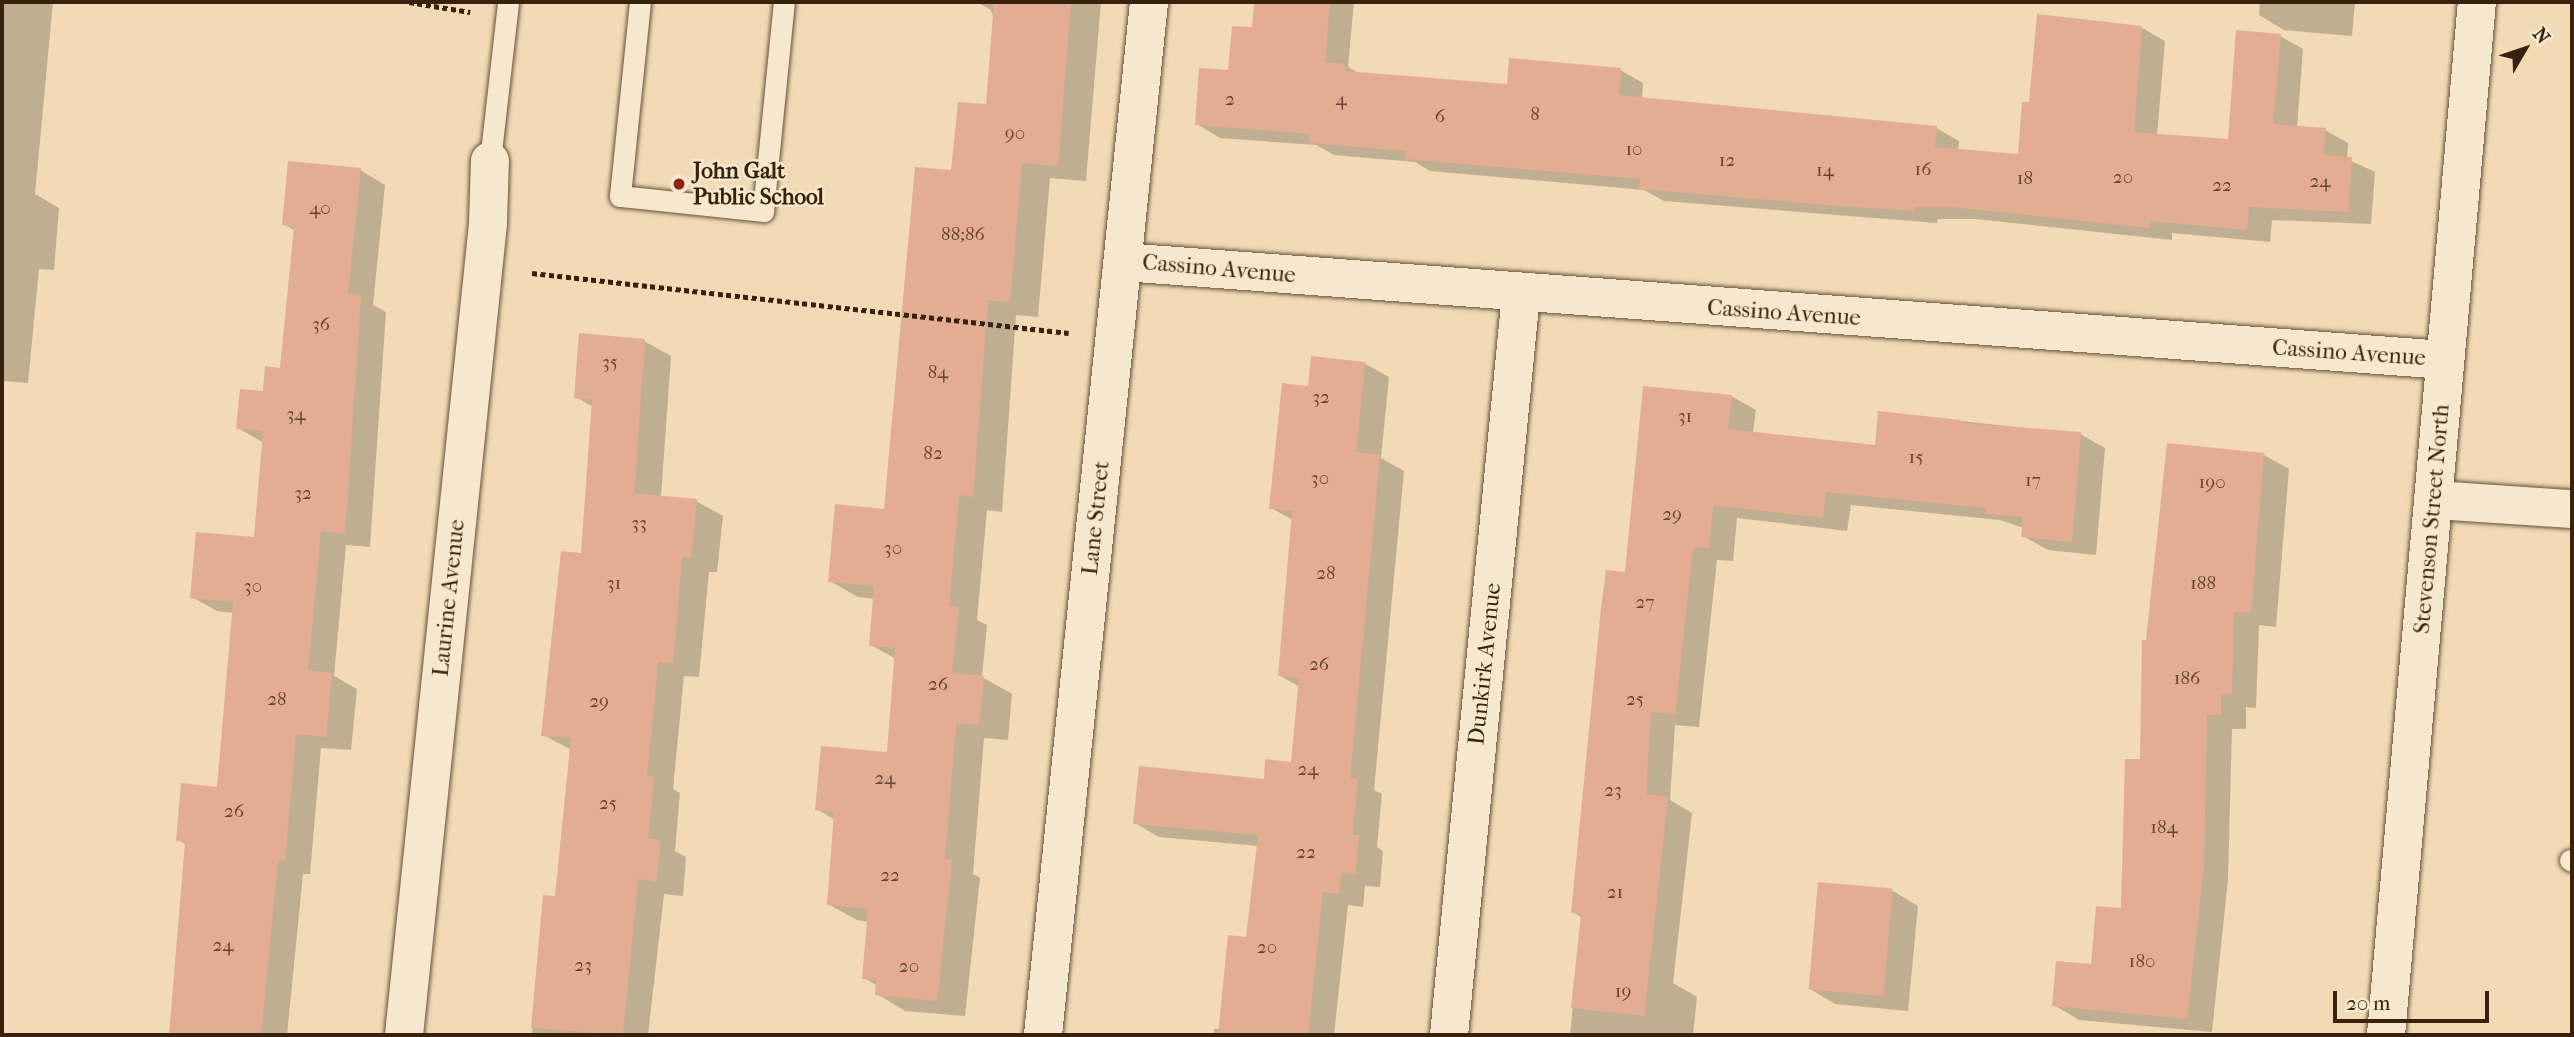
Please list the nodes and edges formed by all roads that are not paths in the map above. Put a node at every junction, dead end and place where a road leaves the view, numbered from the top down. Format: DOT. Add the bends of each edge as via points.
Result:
graph roads {
  1 [pos="640,2"];
  2 [pos="784,2"];
  3 [pos="1149,2"];
  4 [pos="2477,2"];
  5 [pos="507,9"];
  6 [pos="490,161"];
  7 [pos="1123,262"];
  8 [pos="1521,294"];
  9 [pos="2445,360"];
  10 [pos="2435,500"];
  11 [pos="2572,509"];
  12 [pos="404,1035"];
  13 [pos="1043,1035"];
  14 [pos="1450,1035"];
  15 [pos="2386,1035"];
  1 -- 2 [label="lane" via="620,195 764,211"];
  3 -- 7 [label="street, Lane Street"];
  4 -- 9 [label="street, Stevenson Street North"];
  5 -- 6 [label="lane"];
  6 -- 12 [label="street, Laurine Avenue" via="488,223"];
  7 -- 8 [label="street, Cassino Avenue"];
  7 -- 13 [label="street, Lane Street"];
  8 -- 9 [label="street, Cassino Avenue"];
  8 -- 14 [label="street, Dunkirk Avenue"];
  9 -- 10 [label="street, Stevenson Street North"];
  10 -- 11 [label="street"];
  10 -- 15 [label="street, Stevenson Street North"];
}
